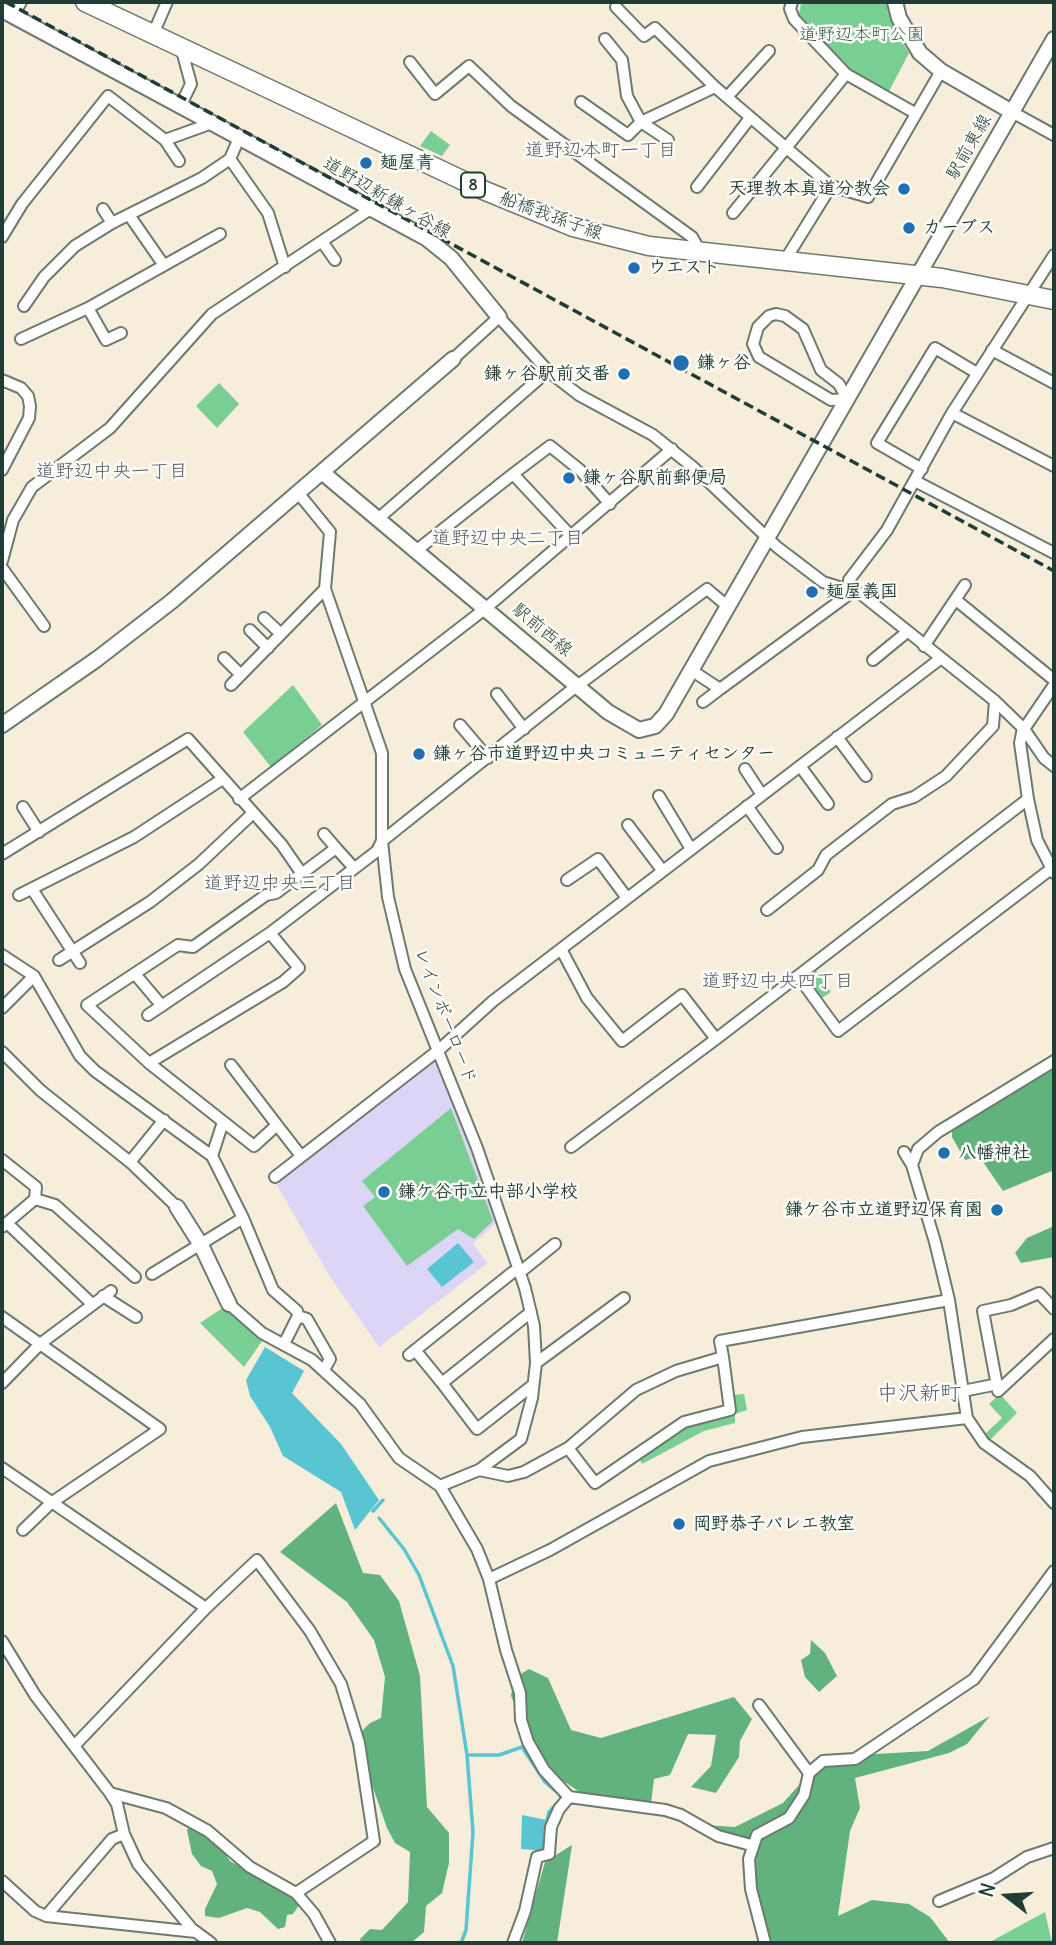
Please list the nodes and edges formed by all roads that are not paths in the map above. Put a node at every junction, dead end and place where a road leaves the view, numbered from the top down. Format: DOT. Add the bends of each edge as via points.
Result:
graph roads {
  1 [pos="21,2"];
  2 [pos="85,2"];
  3 [pos="167,2"];
  4 [pos="793,2"];
  5 [pos="895,2"];
  6 [pos="616,7"];
  7 [pos="8,13"];
  8 [pos="153,34"];
  9 [pos="605,39"];
  10 [pos="1054,39"];
  11 [pos="181,47"];
  12 [pos="769,51"];
  13 [pos="410,62"];
  14 [pos="941,71"];
  15 [pos="846,74"];
  16 [pos="715,87"];
  17 [pos="727,97"];
  18 [pos="581,102"];
  19 [pos="180,107"];
  20 [pos="1012,112"];
  21 [pos="915,113"];
  22 [pos="750,118"];
  23 [pos="641,122"];
  24 [pos="212,123"];
  25 [pos="1054,135"];
  26 [pos="239,138"];
  27 [pos="164,139"];
  28 [pos="668,140"];
  29 [pos="786,148"];
  30 [pos="230,159"];
  31 [pos="179,161"];
  32 [pos="831,186"];
  33 [pos="697,187"];
  34 [pos="372,208"];
  35 [pos="103,209"];
  36 [pos="733,213"];
  37 [pos="129,215"];
  38 [pos="113,223"];
  39 [pos="220,234"];
  40 [pos="2,236"];
  41 [pos="323,243"];
  42 [pos="701,253"];
  43 [pos="1054,255"];
  44 [pos="335,260"];
  45 [pos="784,262"];
  46 [pos="163,264"];
  47 [pos="285,267"];
  48 [pos="917,275"];
  49 [pos="1030,294"];
  50 [pos="1054,300"];
  51 [pos="24,306"];
  52 [pos="88,308"];
  53 [pos="499,317"];
  54 [pos="121,333"];
  55 [pos="21,339"];
  56 [pos="992,350"];
  57 [pos="453,359"];
  58 [pos="548,371"];
  59 [pos="976,373"];
  60 [pos="2,380"];
  61 [pos="1054,383"];
  62 [pos="846,398"];
  63 [pos="952,413"];
  64 [pos="672,449"];
  65 [pos="1054,466"];
  66 [pos="922,469"];
  67 [pos="2,470"];
  68 [pos="323,473"];
  69 [pos="513,474"];
  70 [pos="915,481"];
  71 [pos="299,494"];
  72 [pos="610,504"];
  73 [pos="379,518"];
  74 [pos="570,536"];
  75 [pos="767,537"];
  76 [pos="417,550"];
  77 [pos="1054,554"];
  78 [pos="2,561"];
  79 [pos="2,568"];
  80 [pos="965,585"];
  81 [pos="325,589"];
  82 [pos="848,590"];
  83 [pos="956,600"];
  84 [pos="726,605"];
  85 [pos="486,608"];
  86 [pos="264,618"];
  87 [pos="44,626"];
  88 [pos="250,630"];
  89 [pos="907,632"];
  90 [pos="281,634"];
  91 [pos="924,646"];
  92 [pos="268,648"];
  93 [pos="224,658"];
  94 [pos="940,659"];
  95 [pos="873,660"];
  96 [pos="691,670"];
  97 [pos="241,675"];
  98 [pos="1054,682"];
  99 [pos="231,685"];
  100 [pos="578,686"];
  101 [pos="720,688"];
  102 [pos="497,694"];
  103 [pos="363,700"];
  104 [pos="995,701"];
  105 [pos="703,702"];
  106 [pos="460,725"];
  107 [pos="2,726"];
  108 [pos="1024,728"];
  109 [pos="524,729"];
  110 [pos="837,737"];
  111 [pos="488,758"];
  112 [pos="800,766"];
  113 [pos="1054,766"];
  114 [pos="745,768"];
  115 [pos="866,776"];
  116 [pos="221,780"];
  117 [pos="762,795"];
  118 [pos="659,796"];
  119 [pos="239,799"];
  120 [pos="1028,799"];
  121 [pos="828,804"];
  122 [pos="747,806"];
  123 [pos="23,807"];
  124 [pos="252,814"];
  125 [pos="628,825"];
  126 [pos="39,832"];
  127 [pos="324,834"];
  128 [pos="382,841"];
  129 [pos="336,848"];
  130 [pos="777,848"];
  131 [pos="691,849"];
  132 [pos="2,853"];
  133 [pos="354,869"];
  134 [pos="662,870"];
  135 [pos="1053,872"];
  136 [pos="302,874"];
  137 [pos="567,880"];
  138 [pos="32,888"];
  139 [pos="19,895"];
  140 [pos="627,898"];
  141 [pos="766,910"];
  142 [pos="105,930"];
  143 [pos="270,933"];
  144 [pos="112,942"];
  145 [pos="561,949"];
  146 [pos="71,952"];
  147 [pos="2,955"];
  148 [pos="59,960"];
  149 [pos="80,963"];
  150 [pos="135,974"];
  151 [pos="34,976"];
  152 [pos="798,976"];
  153 [pos="162,1006"];
  154 [pos="2,1008"];
  155 [pos="148,1015"];
  156 [pos="716,1039"];
  157 [pos="440,1049"];
  158 [pos="2,1052"];
  159 [pos="1054,1061"];
  160 [pos="149,1063"];
  161 [pos="231,1065"];
  162 [pos="164,1120"];
  163 [pos="223,1122"];
  164 [pos="277,1125"];
  165 [pos="571,1147"];
  166 [pos="904,1152"];
  167 [pos="212,1156"];
  168 [pos="301,1156"];
  169 [pos="2,1160"];
  170 [pos="130,1162"];
  171 [pos="912,1165"];
  172 [pos="275,1177"];
  173 [pos="35,1199"];
  174 [pos="177,1207"];
  175 [pos="243,1218"];
  176 [pos="4,1225"];
  177 [pos="555,1244"];
  178 [pos="201,1245"];
  179 [pos="519,1270"];
  180 [pos="152,1274"];
  181 [pos="135,1278"];
  182 [pos="949,1300"];
  183 [pos="91,1303"];
  184 [pos="229,1304"];
  185 [pos="623,1304"];
  186 [pos="1054,1309"];
  187 [pos="531,1312"];
  188 [pos="298,1316"];
  189 [pos="2,1317"];
  190 [pos="136,1317"];
  191 [pos="1054,1339"];
  192 [pos="40,1344"];
  193 [pos="284,1344"];
  194 [pos="723,1357"];
  195 [pos="536,1363"];
  196 [pos="324,1370"];
  197 [pos="2,1383"];
  198 [pos="442,1383"];
  199 [pos="998,1384"];
  200 [pos="533,1385"];
  201 [pos="963,1391"];
  202 [pos="967,1418"];
  203 [pos="568,1448"];
  204 [pos="2,1468"];
  205 [pos="479,1471"];
  206 [pos="440,1486"];
  207 [pos="51,1503"];
  208 [pos="1054,1503"];
  209 [pos="23,1530"];
  210 [pos="1054,1571"];
  211 [pos="489,1579"];
  212 [pos="206,1608"];
  213 [pos="2,1641"];
  214 [pos="759,1705"];
  215 [pos="75,1745"];
  216 [pos="809,1773"];
  217 [pos="110,1793"];
  218 [pos="569,1797"];
  219 [pos="124,1834"];
  220 [pos="751,1845"];
  221 [pos="1054,1848"];
  222 [pos="2,1881"];
  223 [pos="296,1893"];
  224 [pos="939,1901"];
  225 [pos="46,1916"];
  226 [pos="196,1932"];
  227 [pos="211,1943"];
  228 [pos="330,1943"];
  229 [pos="513,1943"];
  230 [pos="765,1943"];
  1 -- 7 [label="street"];
  2 -- 8 [label="main road, 船橋我孫子線 / 8"];
  3 -- 8 [label="street"];
  4 -- 15 [label="street" via="794,19"];
  5 -- 14 [label="street" via="909,37"];
  6 -- 16 [label="street" via="644,36 655,28"];
  7 -- 19 [label="street, 道野辺新鎌ヶ谷線"];
  8 -- 11 [label="main road, 船橋我孫子線 / 8"];
  9 -- 23 [label="street" via="622,60 627,96"];
  10 -- 20 [label="street, 駅前東線"];
  11 -- 19 [label="street" via="191,84"];
  11 -- 42 [label="main road, 船橋我孫子線 / 8" via="530,211 636,244"];
  12 -- 17 [label="street"];
  13 -- 42 [label="street" via="435,94 469,66 511,106 692,237"];
  14 -- 20 [label="street"];
  14 -- 21 [label="street"];
  15 -- 21 [label="street"];
  15 -- 29 [label="street"];
  16 -- 17 [label="street"];
  16 -- 23 [label="street"];
  17 -- 22 [label="street"];
  18 -- 23 [label="street" via="628,135"];
  19 -- 24 [label="street, 道野辺新鎌ヶ谷線"];
  20 -- 25 [label="street"];
  20 -- 48 [label="street, 駅前東線"];
  21 -- 32 [label="street" via="868,197"];
  22 -- 29 [label="street"];
  22 -- 33 [label="street"];
  23 -- 28 [label="street"];
  24 -- 26 [label="street, 道野辺新鎌ヶ谷線"];
  24 -- 27 [label="street"];
  26 -- 30 [label="street"];
  26 -- 34 [label="street, 道野辺新鎌ヶ谷線"];
  27 -- 31 [label="street"];
  27 -- 40 [label="street" via="108,96"];
  29 -- 32 [label="street"];
  29 -- 36 [label="street"];
  30 -- 37 [label="street"];
  30 -- 47 [label="street" via="268,213"];
  32 -- 45 [label="street"];
  34 -- 41 [label="street"];
  34 -- 53 [label="street, 道野辺新鎌ヶ谷線" via="426,238 451,258"];
  35 -- 38 [label="street"];
  37 -- 38 [label="street"];
  37 -- 46 [label="street"];
  38 -- 51 [label="street" via="75,246 44,277"];
  39 -- 46 [label="street"];
  41 -- 44 [label="street"];
  41 -- 47 [label="street"];
  42 -- 45 [label="main road, 船橋我孫子線 / 8"];
  43 -- 49 [label="street"];
  45 -- 48 [label="main road, 船橋我孫子線 / 8"];
  46 -- 52 [label="street"];
  47 -- 78 [label="street" via="212,314 110,428 32,486 13,520"];
  48 -- 49 [label="main road, 船橋我孫子線 / 8"];
  48 -- 62 [label="street, 駅前西線"];
  49 -- 50 [label="main road, 船橋我孫子線 / 8"];
  49 -- 56 [label="street"];
  52 -- 54 [label="street" via="106,340"];
  52 -- 55 [label="street"];
  53 -- 57 [label="street"];
  53 -- 58 [label="street, 道野辺新鎌ヶ谷線"];
  56 -- 59 [label="street"];
  56 -- 61 [label="street"];
  57 -- 68 [label="street"];
  58 -- 64 [label="street, 道野辺新鎌ヶ谷線" via="579,395"];
  58 -- 73 [label="street"];
  59 -- 63 [label="street"];
  59 -- 66 [label="street" via="935,348 877,443"];
  60 -- 67 [label="street" via="21,388 30,406 29,418"];
  62 -- 62 [label="street" via="831,400 758,357 754,337 762,321 776,314 797,322 821,370 839,384"];
  62 -- 75 [label="street, 駅前西線"];
  63 -- 65 [label="street"];
  63 -- 66 [label="street"];
  64 -- 72 [label="street"];
  64 -- 75 [label="street, 道野辺新鎌ヶ谷線"];
  66 -- 70 [label="street"];
  68 -- 71 [label="street"];
  68 -- 73 [label="street, 駅前西線"];
  69 -- 72 [label="street" via="550,446 580,470"];
  69 -- 74 [label="street"];
  69 -- 76 [label="street"];
  70 -- 77 [label="street"];
  70 -- 82 [label="street" via="887,530 849,580"];
  71 -- 81 [label="street, レインボーロード" via="330,532"];
  71 -- 107 [label="street" via="151,618"];
  72 -- 74 [label="street"];
  73 -- 76 [label="street, 駅前西線"];
  74 -- 85 [label="street"];
  75 -- 82 [label="street, 道野辺新鎌ヶ谷線" via="823,582"];
  75 -- 84 [label="street, 駅前西線"];
  76 -- 85 [label="street, 駅前西線"];
  79 -- 87 [label="street"];
  80 -- 83 [label="street"];
  81 -- 90 [label="street"];
  81 -- 103 [label="street, レインボーロード"];
  82 -- 89 [label="street, 道野辺新鎌ヶ谷線" via="861,594"];
  82 -- 101 [label="street" via="848,595"];
  83 -- 91 [label="street"];
  83 -- 98 [label="street"];
  84 -- 96 [label="street, 駅前西線"];
  84 -- 100 [label="street" via="711,587"];
  85 -- 100 [label="street, 駅前西線"];
  85 -- 103 [label="street"];
  86 -- 90 [label="street"];
  88 -- 92 [label="street"];
  89 -- 91 [label="street, 道野辺新鎌ヶ谷線"];
  89 -- 95 [label="street"];
  90 -- 92 [label="street"];
  91 -- 94 [label="street, 道野辺新鎌ヶ谷線"];
  92 -- 97 [label="street"];
  93 -- 97 [label="street"];
  94 -- 104 [label="street, 道野辺新鎌ヶ谷線"];
  94 -- 110 [label="street"];
  96 -- 100 [label="street, 駅前西線" via="666,714 655,726 639,730"];
  96 -- 101 [label="street"];
  97 -- 99 [label="street"];
  98 -- 108 [label="street"];
  100 -- 109 [label="street"];
  101 -- 105 [label="street"];
  102 -- 109 [label="street"];
  103 -- 119 [label="street"];
  103 -- 128 [label="street, レインボーロード" via="382,753"];
  104 -- 108 [label="street, 道野辺新鎌ヶ谷線"];
  104 -- 141 [label="street" via="993,726 946,776 914,797 892,804"];
  106 -- 111 [label="street"];
  108 -- 113 [label="street, 道野辺新鎌ヶ谷線"];
  108 -- 120 [label="street" via="1020,743"];
  109 -- 111 [label="street"];
  110 -- 112 [label="street"];
  110 -- 115 [label="street"];
  111 -- 128 [label="street"];
  112 -- 117 [label="street"];
  112 -- 121 [label="street"];
  114 -- 117 [label="street"];
  116 -- 119 [label="street"];
  116 -- 126 [label="street" via="188,739"];
  116 -- 138 [label="street" via="134,837"];
  117 -- 122 [label="street"];
  118 -- 131 [label="street"];
  119 -- 124 [label="street"];
  120 -- 135 [label="street" via="1037,840"];
  120 -- 152 [label="street"];
  122 -- 130 [label="street"];
  122 -- 131 [label="street"];
  123 -- 126 [label="street"];
  124 -- 136 [label="street"];
  124 -- 142 [label="street" via="189,872"];
  125 -- 134 [label="street"];
  126 -- 132 [label="street"];
  127 -- 129 [label="street"];
  128 -- 133 [label="street"];
  128 -- 157 [label="street, レインボーロード" via="388,897 405,969"];
  129 -- 133 [label="street"];
  129 -- 136 [label="street"];
  131 -- 134 [label="street"];
  133 -- 143 [label="street"];
  134 -- 140 [label="street"];
  135 -- 152 [label="street" via="838,1031"];
  136 -- 150 [label="street" via="193,947 178,946"];
  137 -- 140 [label="street" via="598,859"];
  138 -- 139 [label="street"];
  138 -- 146 [label="street"];
  140 -- 145 [label="street"];
  142 -- 144 [label="street"];
  142 -- 146 [label="street"];
  143 -- 153 [label="street"];
  143 -- 160 [label="street" via="299,968"];
  145 -- 156 [label="street" via="587,998 622,1041 682,995"];
  145 -- 157 [label="street"];
  146 -- 148 [label="street"];
  146 -- 149 [label="street"];
  147 -- 151 [label="street"];
  150 -- 153 [label="street"];
  150 -- 160 [label="street" via="87,1005"];
  151 -- 154 [label="street"];
  151 -- 162 [label="street" via="80,1056 95,1072"];
  152 -- 156 [label="street"];
  153 -- 155 [label="street"];
  156 -- 165 [label="street"];
  157 -- 168 [label="street"];
  157 -- 179 [label="street, レインボーロード"];
  158 -- 170 [label="street" via="40,1090"];
  159 -- 171 [label="street" via="938,1132 918,1149"];
  160 -- 163 [label="street"];
  161 -- 164 [label="street"];
  162 -- 167 [label="street"];
  162 -- 170 [label="street"];
  163 -- 164 [label="street" via="254,1146"];
  163 -- 167 [label="street"];
  164 -- 168 [label="street"];
  166 -- 171 [label="street"];
  167 -- 175 [label="street"];
  168 -- 172 [label="street"];
  169 -- 173 [label="street" via="36,1187"];
  170 -- 174 [label="street"];
  171 -- 182 [label="street"];
  173 -- 176 [label="street"];
  173 -- 181 [label="street" via="55,1205"];
  174 -- 178 [label="street"];
  175 -- 178 [label="street"];
  175 -- 188 [label="street" via="273,1290"];
  176 -- 183 [label="street"];
  177 -- 179 [label="street"];
  178 -- 180 [label="street"];
  178 -- 184 [label="street"];
  179 -- 187 [label="street, レインボーロード"];
  179 -- 198 [label="street" via="412,1353"];
  182 -- 194 [label="street" via="720,1341"];
  182 -- 201 [label="street"];
  183 -- 190 [label="street" via="107,1293"];
  183 -- 192 [label="street"];
  184 -- 193 [label="street" via="244,1320"];
  185 -- 195 [label="street"];
  186 -- 199 [label="street" via="1038,1293 983,1311"];
  187 -- 195 [label="street, レインボーロード"];
  187 -- 198 [label="street"];
  188 -- 193 [label="street"];
  188 -- 196 [label="street" via="307,1319 330,1359"];
  189 -- 192 [label="street"];
  191 -- 199 [label="street" via="999,1391"];
  192 -- 197 [label="street"];
  192 -- 207 [label="street" via="160,1429"];
  193 -- 196 [label="street"];
  194 -- 203 [label="street" via="676,1371 636,1390"];
  194 -- 203 [label="street" via="730,1409 684,1422 595,1483"];
  195 -- 200 [label="street, レインボーロード"];
  196 -- 206 [label="street" via="360,1404 398,1458"];
  198 -- 200 [label="street" via="477,1429"];
  199 -- 201 [label="street"];
  200 -- 205 [label="street, レインボーロード" via="530,1417 521,1439"];
  201 -- 202 [label="street"];
  202 -- 208 [label="street" via="984,1443 1030,1476"];
  202 -- 211 [label="street" via="802,1437 709,1461"];
  203 -- 205 [label="street" via="524,1472 508,1476"];
  204 -- 207 [label="street"];
  205 -- 206 [label="street"];
  206 -- 211 [label="street"];
  207 -- 209 [label="street"];
  207 -- 212 [label="street"];
  210 -- 216 [label="street" via="974,1679 855,1759 823,1761"];
  211 -- 218 [label="street" via="520,1693 528,1742 544,1770"];
  212 -- 215 [label="street"];
  212 -- 223 [label="street" via="257,1560 326,1655 353,1720 374,1841"];
  213 -- 215 [label="street" via="35,1695"];
  214 -- 216 [label="street"];
  215 -- 217 [label="street"];
  216 -- 220 [label="street" via="789,1818 757,1835"];
  217 -- 219 [label="street"];
  217 -- 223 [label="street" via="187,1817 250,1867"];
  218 -- 220 [label="street" via="665,1810 718,1836"];
  218 -- 229 [label="street" via="551,1827 549,1854 537,1857"];
  219 -- 225 [label="street" via="112,1839"];
  219 -- 226 [label="street" via="138,1864"];
  220 -- 230 [label="street" via="751,1889"];
  221 -- 224 [label="street"];
  222 -- 225 [label="street"];
  223 -- 228 [label="street"];
  225 -- 226 [label="street"];
  226 -- 227 [label="street"];
}
